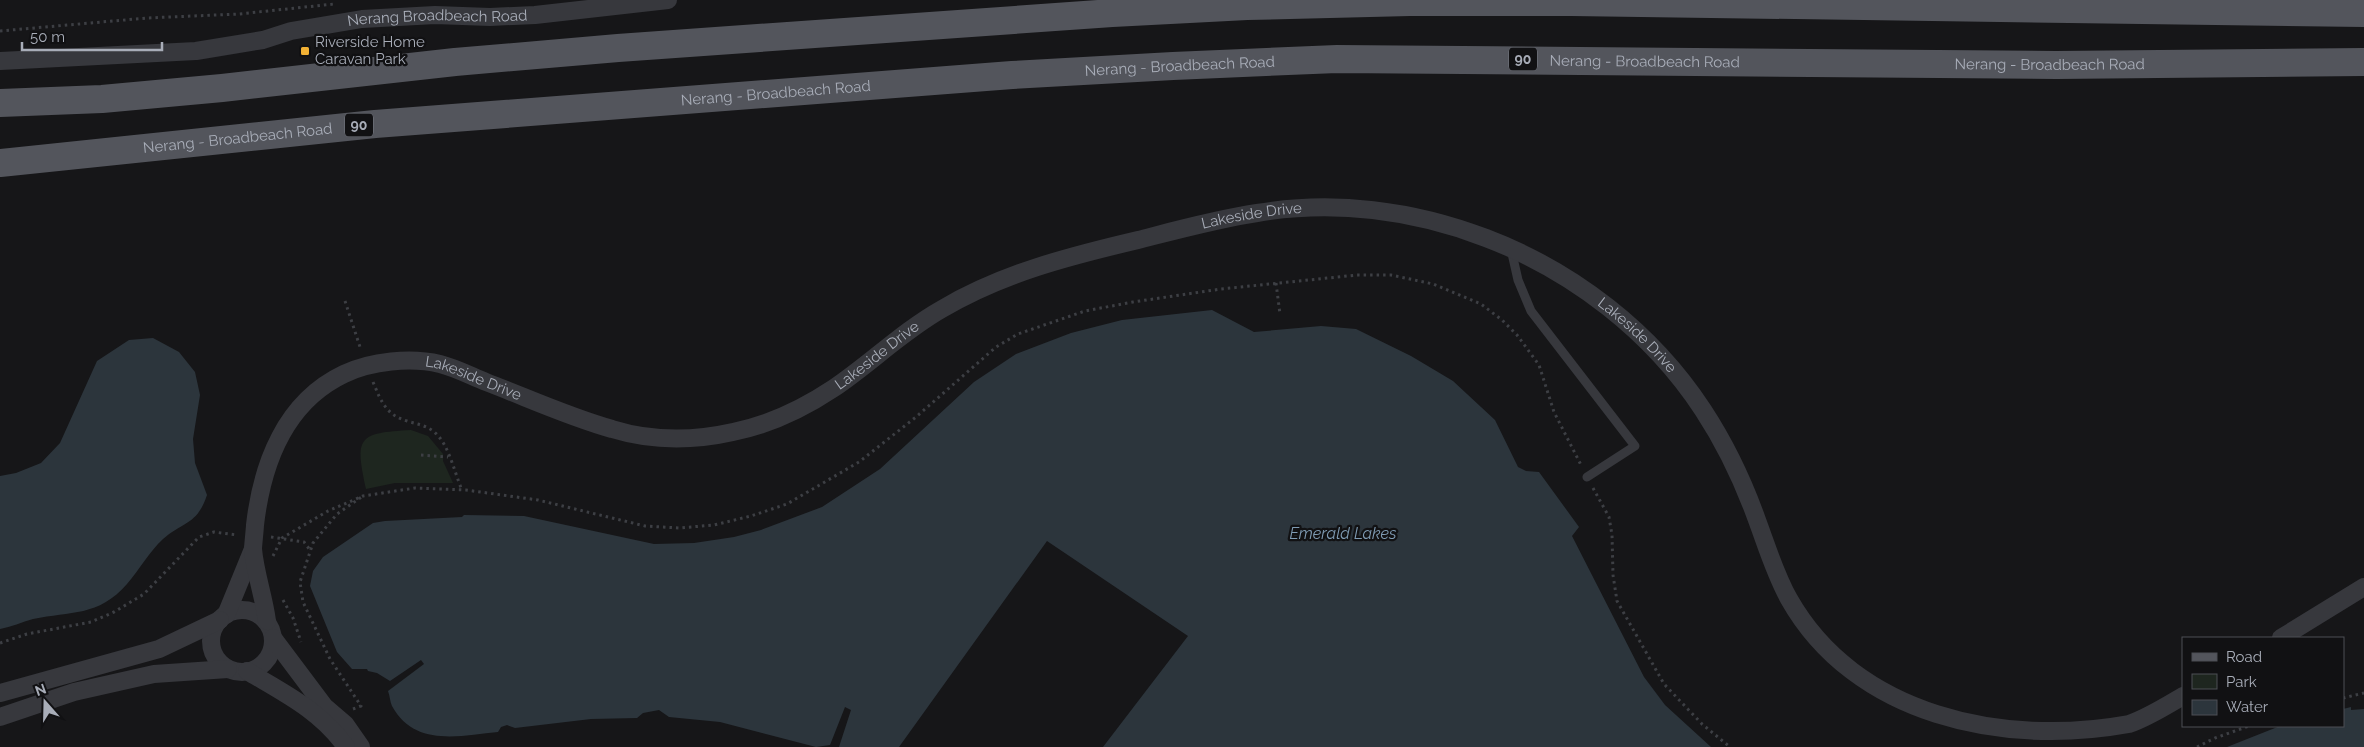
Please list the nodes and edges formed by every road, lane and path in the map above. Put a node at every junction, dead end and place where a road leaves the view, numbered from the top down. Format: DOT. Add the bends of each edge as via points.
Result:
graph roads {
  1 [pos="668,0"];
  2 [pos="337,3"];
  3 [pos="2364,13"];
  4 [pos="0,31"];
  5 [pos="0,61"];
  6 [pos="2364,62"];
  7 [pos="0,103"];
  8 [pos="0,163"];
  9 [pos="1511,249"];
  10 [pos="1276,283"];
  11 [pos="1221,289"];
  12 [pos="346,301"];
  13 [pos="1280,314"];
  14 [pos="367,367"];
  15 [pos="421,455"];
  16 [pos="448,457"];
  17 [pos="1587,477"];
  18 [pos="462,490"];
  19 [pos="363,496"];
  20 [pos="282,538"];
  21 [pos="254,543"];
  22 [pos="311,551"];
  23 [pos="272,557"];
  24 [pos="2364,587"];
  25 [pos="280,592"];
  26 [pos="223,618"];
  27 [pos="270,630"];
  28 [pos="2283,637"];
  29 [pos="0,643"];
  30 [pos="304,650"];
  31 [pos="228,669"];
  32 [pos="247,671"];
  33 [pos="0,693"];
  34 [pos="2364,693"];
  35 [pos="2182,697"];
  36 [pos="2344,698"];
  37 [pos="346,708"];
  38 [pos="0,717"];
  39 [pos="2246,727"];
  40 [pos="346,747"];
  41 [pos="361,747"];
  42 [pos="1730,747"];
  43 [pos="2197,747"];
  1 -- 5 [label="street, Nerang Broadbeach Road" via="490,17 371,18 320,25 263,40 196,51"];
  2 -- 4 [label="path" via="239,14 146,18"];
  3 -- 7 [label="main road" via="1571,2 1247,6 618,48 222,88"];
  6 -- 8 [label="main road, Nerang - Broadbeach Road / 90" via="2056,64 1338,59 1202,64 1012,75 375,124"];
  9 -- 14 [label="street, Lakeside Drive" via="1437,222 1358,208 1292,208 1222,219 1098,249 1001,279 941,309 909,330 830,392 765,423 705,437 646,437 610,429 437,363 405,361"];
  9 -- 17 [label="lane" via="1518,280 1531,310 1635,446"];
  9 -- 35 [label="street, Lakeside Drive" via="1563,275 1609,307 1674,371 1702,408 1733,460 1770,558 1789,598 1814,636 1844,668 1875,692 1942,726 2010,740 2090,735 2132,723"];
  10 -- 11 [label="path"];
  10 -- 13 [label="path"];
  10 -- 17 [label="path" via="1357,275 1391,276 1433,284 1481,304 1517,335 1539,365 1554,412"];
  12 -- 14 [label="path"];
  14 -- 16 [label="path" via="386,410 433,431 442,440"];
  14 -- 21 [label="street, Lakeside Drive" via="345,373 293,413 275,446 259,491"];
  15 -- 16 [label="path"];
  16 -- 18 [label="path"];
  17 -- 42 [label="path" via="1609,517 1612,575 1617,601 1664,684 1702,724"];
  19 -- 22 [label="path" via="337,514 313,543"];
  20 -- 21 [label="path"];
  20 -- 22 [label="path" via="304,542"];
  20 -- 23 [label="path"];
  21 -- 26 [label="street, Lakeside Drive"];
  21 -- 27 [label="street, Lakeside Drive"];
  21 -- 29 [label="path" via="214,532 200,538 144,594 114,612 91,622 27,634"];
  22 -- 37 [label="path" via="300,582 301,593 330,659 361,706 350,710"];
  24 -- 28 [label="street"];
  25 -- 30 [label="path"];
  26 -- 27 [label="street" via="246,611 262,616"];
  26 -- 31 [label="street" via="213,627 210,641 215,656"];
  26 -- 33 [label="street" via="159,649"];
  27 -- 32 [label="street" via="272,649 266,660 256,669"];
  27 -- 41 [label="street" via="324,706 345,724"];
  31 -- 32 [label="street"];
  31 -- 38 [label="street" via="154,674 74,692"];
  32 -- 40 [label="street" via="307,706 323,719"];
  34 -- 36 [label="path"];
  39 -- 43 [label="path"];
}
